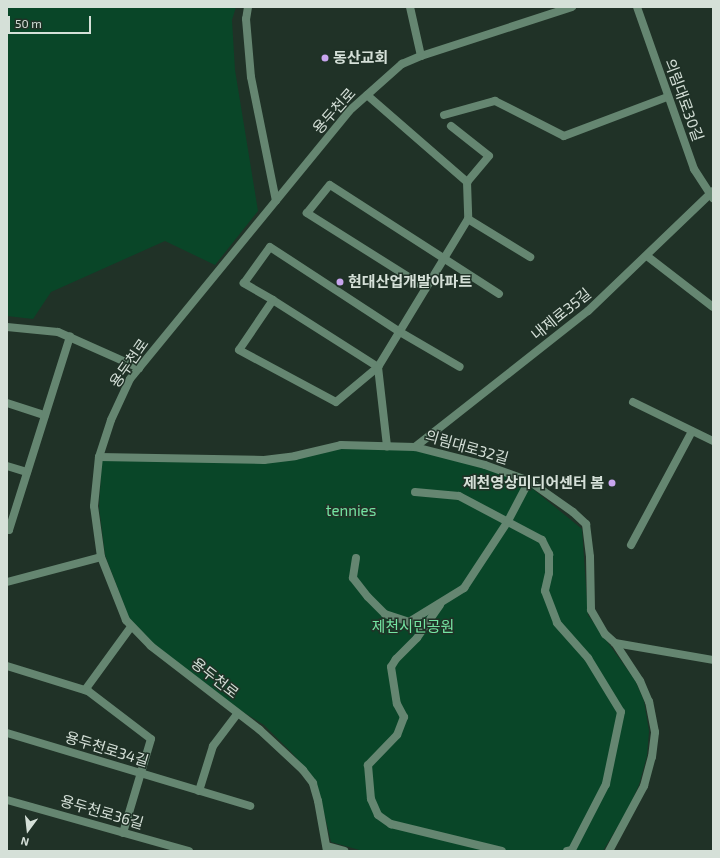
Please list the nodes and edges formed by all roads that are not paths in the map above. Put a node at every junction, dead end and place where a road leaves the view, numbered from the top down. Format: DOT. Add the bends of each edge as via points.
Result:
graph roads {
  1 [pos="248,7"];
  2 [pos="410,7"];
  3 [pos="572,7"];
  4 [pos="637,7"];
  5 [pos="421,56"];
  6 [pos="367,95"];
  7 [pos="667,97"];
  8 [pos="444,115"];
  9 [pos="451,126"];
  10 [pos="467,182"];
  11 [pos="712,194"];
  12 [pos="276,201"];
  13 [pos="468,219"];
  14 [pos="647,256"];
  15 [pos="530,257"];
  16 [pos="444,260"];
  17 [pos="426,288"];
  18 [pos="499,294"];
  19 [pos="273,300"];
  20 [pos="713,307"];
  21 [pos="7,327"];
  22 [pos="400,332"];
  23 [pos="70,336"];
  24 [pos="378,367"];
  25 [pos="460,367"];
  26 [pos="139,368"];
  27 [pos="633,402"];
  28 [pos="7,403"];
  29 [pos="45,415"];
  30 [pos="692,431"];
  31 [pos="713,441"];
  32 [pos="387,446"];
  33 [pos="414,447"];
  34 [pos="99,457"];
  35 [pos="7,466"];
  36 [pos="27,472"];
  37 [pos="529,481"];
  38 [pos="415,492"];
  39 [pos="508,521"];
  40 [pos="7,530"];
  41 [pos="631,545"];
  42 [pos="101,557"];
  43 [pos="356,558"];
  44 [pos="7,582"];
  45 [pos="440,605"];
  46 [pos="131,626"];
  47 [pos="615,643"];
  48 [pos="713,660"];
  49 [pos="7,666"];
  50 [pos="84,690"];
  51 [pos="238,714"];
  52 [pos="7,733"];
  53 [pos="141,774"];
  54 [pos="199,791"];
  55 [pos="7,800"];
  56 [pos="250,806"];
  57 [pos="124,833"];
  58 [pos="327,848"];
  59 [pos="189,851"];
  60 [pos="344,851"];
  61 [pos="502,851"];
  62 [pos="567,851"];
  63 [pos="609,851"];
  1 -- 12 [label="street" via="246,19 250,77"];
  2 -- 5 [label="street"];
  3 -- 5 [label="street, 용두천로"];
  4 -- 7 [label="street, 의림대로30길"];
  5 -- 6 [label="street, 용두천로" via="402,64"];
  6 -- 10 [label="street"];
  6 -- 12 [label="street, 용두천로" via="349,111"];
  7 -- 8 [label="street" via="564,136 495,101"];
  7 -- 11 [label="street, 의림대로30길" via="694,169"];
  9 -- 10 [label="street" via="489,156"];
  10 -- 13 [label="street"];
  11 -- 14 [label="street, 내제로35길"];
  12 -- 26 [label="street, 용두천로"];
  13 -- 15 [label="street"];
  13 -- 16 [label="street"];
  14 -- 20 [label="street"];
  14 -- 33 [label="street, 내제로35길" via="588,312"];
  16 -- 17 [label="street"];
  16 -- 17 [label="street" via="330,185 307,213"];
  16 -- 18 [label="street"];
  17 -- 22 [label="street"];
  19 -- 22 [label="street" via="244,283 270,247"];
  19 -- 24 [label="street"];
  19 -- 24 [label="street" via="239,350 336,402"];
  21 -- 23 [label="street" via="50,330"];
  22 -- 24 [label="street"];
  22 -- 25 [label="street"];
  23 -- 26 [label="street"];
  23 -- 29 [label="street"];
  24 -- 32 [label="street"];
  26 -- 34 [label="street, 용두천로" via="116,407"];
  27 -- 30 [label="street"];
  28 -- 29 [label="street"];
  29 -- 36 [label="street"];
  30 -- 31 [label="street"];
  30 -- 41 [label="street"];
  32 -- 33 [label="street, 의림대로32길"];
  32 -- 34 [label="street, 의림대로32길" via="341,445 295,456 264,460"];
  33 -- 37 [label="street, 의림대로32길" via="485,465"];
  34 -- 42 [label="street, 용두천로" via="94,506"];
  35 -- 36 [label="street"];
  36 -- 40 [label="street"];
  37 -- 39 [label="street"];
  37 -- 47 [label="street, 의림대로32길" via="586,524 590,557 591,610 605,634"];
  38 -- 39 [label="street" via="459,496"];
  39 -- 45 [label="street" via="464,588"];
  39 -- 62 [label="street" via="542,540 549,554 549,573 545,590 557,623 588,658 621,712 606,784 572,850"];
  42 -- 44 [label="street"];
  42 -- 46 [label="street, 용두천로" via="120,610"];
  43 -- 45 [label="street" via="352,578 384,614 409,622"];
  45 -- 61 [label="street" via="418,638 391,667 397,704 404,717 397,735 368,765 371,799 378,815 391,824"];
  46 -- 50 [label="street"];
  46 -- 51 [label="street, 용두천로" via="150,646"];
  47 -- 48 [label="street"];
  47 -- 63 [label="street, 의림대로32길" via="640,681 649,702 655,732 652,758 644,786"];
  49 -- 50 [label="street"];
  50 -- 53 [label="street" via="151,739"];
  51 -- 54 [label="street" via="213,746"];
  51 -- 58 [label="street, 용두천로" via="294,758 310,779 318,801"];
  52 -- 53 [label="street, 용두천로34길"];
  53 -- 54 [label="street, 용두천로34길"];
  53 -- 57 [label="street"];
  54 -- 56 [label="street, 용두천로34길"];
  55 -- 57 [label="street, 용두천로36길"];
  57 -- 59 [label="street, 용두천로36길"];
  58 -- 60 [label="street"];
}
